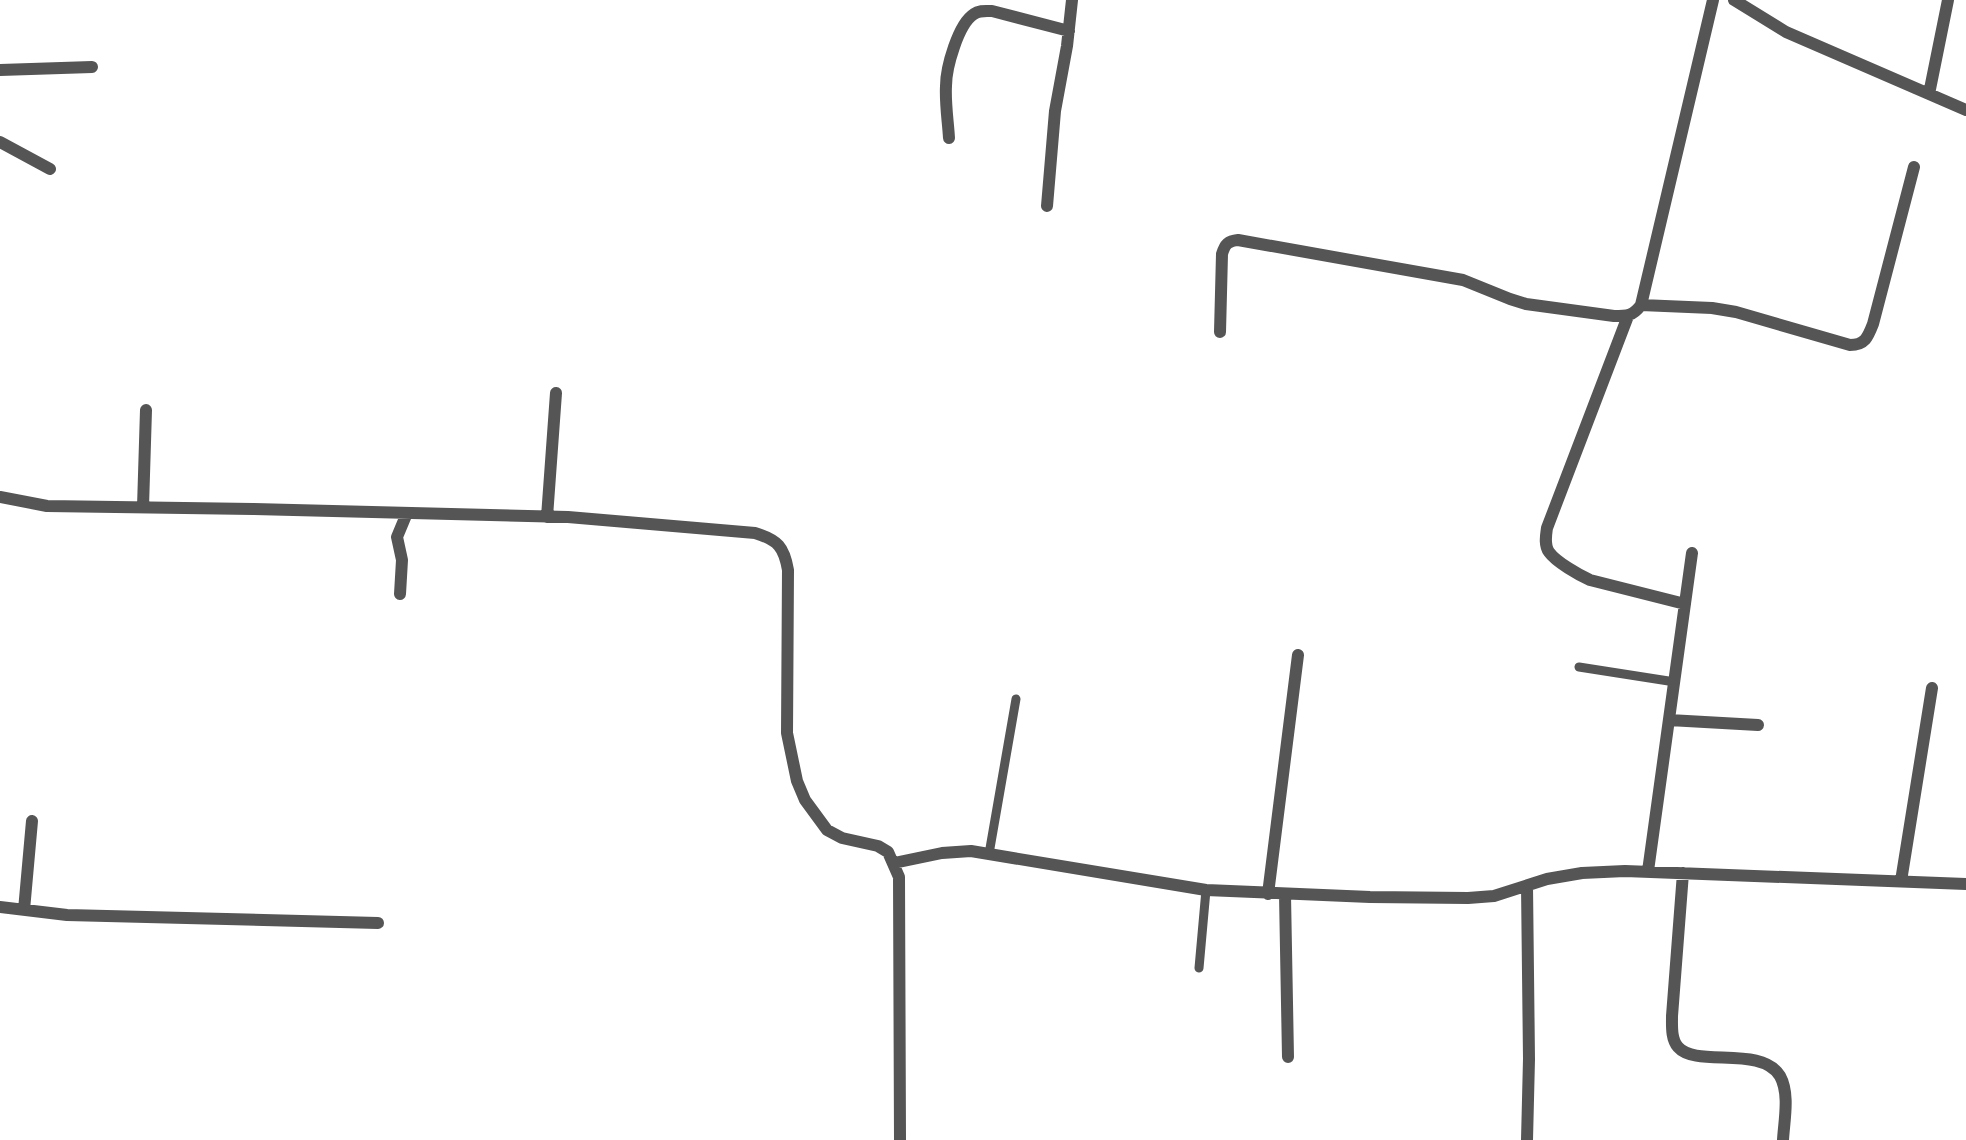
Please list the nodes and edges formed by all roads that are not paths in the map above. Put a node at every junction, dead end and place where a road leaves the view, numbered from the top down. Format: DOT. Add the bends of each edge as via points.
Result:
graph roads {
  1 [pos="1072,0"];
  2 [pos="1713,0"];
  3 [pos="1734,0"];
  4 [pos="1948,0"];
  5 [pos="1069,31"];
  6 [pos="92,67"];
  7 [pos="0,70"];
  8 [pos="1929,94"];
  9 [pos="1966,110"];
  10 [pos="950,138"];
  11 [pos="0,142"];
  12 [pos="1914,167"];
  13 [pos="50,169"];
  14 [pos="1047,206"];
  15 [pos="1641,305"];
  16 [pos="1628,316"];
  17 [pos="1220,332"];
  18 [pos="556,393"];
  19 [pos="146,410"];
  20 [pos="0,497"];
  21 [pos="143,507"];
  22 [pos="407,513"];
  23 [pos="547,517"];
  24 [pos="1692,553"];
  25 [pos="400,594"];
  26 [pos="1685,604"];
  27 [pos="1298,655"];
  28 [pos="1578,667"];
  29 [pos="1675,682"];
  30 [pos="1932,688"];
  31 [pos="1016,699"];
  32 [pos="1669,720"];
  33 [pos="1758,725"];
  34 [pos="32,821"];
  35 [pos="989,854"];
  36 [pos="894,863"];
  37 [pos="1648,872"];
  38 [pos="1683,873"];
  39 [pos="1901,881"];
  40 [pos="1966,884"];
  41 [pos="1527,886"];
  42 [pos="1206,890"];
  43 [pos="1268,894"];
  44 [pos="1285,895"];
  45 [pos="0,907"];
  46 [pos="24,910"];
  47 [pos="378,923"];
  48 [pos="1199,968"];
  49 [pos="1288,1057"];
  50 [pos="900,1140"];
  51 [pos="1527,1140"];
  52 [pos="1783,1140"];
  1 -- 5 [label="street"];
  2 -- 15 [label="street"];
  3 -- 8 [label="street" via="1786,32"];
  4 -- 8 [label="street"];
  5 -- 10 [label="street" via="992,10 973,14 964,25 948,69"];
  5 -- 14 [label="street" via="1055,111"];
  6 -- 7 [label="street"];
  8 -- 9 [label="street"];
  11 -- 13 [label="street"];
  12 -- 15 [label="street" via="1873,324 1867,339 1858,345 1736,312"];
  15 -- 16 [label="street"];
  16 -- 17 [label="street" via="1526,304 1463,280 1238,240 1225,245 1222,254"];
  16 -- 26 [label="street" via="1545,541 1548,552 1590,580"];
  18 -- 23 [label="street"];
  19 -- 21 [label="street"];
  20 -- 21 [label="street" via="48,506"];
  21 -- 22 [label="street"];
  22 -- 23 [label="street"];
  22 -- 25 [label="street" via="397,537 403,566"];
  23 -- 36 [label="street" via="755,533 779,545 788,570 787,733 797,781 805,800 827,830 842,838 878,846 888,852"];
  24 -- 26 [label="street"];
  26 -- 29 [label="street"];
  27 -- 43 [label="street"];
  28 -- 29 [label="lane"];
  29 -- 32 [label="street"];
  30 -- 39 [label="street"];
  31 -- 35 [label="lane"];
  32 -- 33 [label="street"];
  32 -- 37 [label="street"];
  34 -- 46 [label="street"];
  35 -- 36 [label="street" via="942,853"];
  35 -- 42 [label="street"];
  36 -- 50 [label="street" via="899,877 901,915"];
  37 -- 38 [label="street"];
  37 -- 41 [label="street" via="1582,873"];
  38 -- 39 [label="street"];
  38 -- 52 [label="street" via="1672,1034 1678,1047 1690,1054 1770,1064 1785,1092"];
  39 -- 40 [label="street"];
  41 -- 44 [label="street" via="1494,896 1468,898"];
  41 -- 51 [label="street"];
  42 -- 43 [label="street"];
  42 -- 48 [label="lane"];
  43 -- 44 [label="street"];
  44 -- 49 [label="street"];
  45 -- 46 [label="street"];
  46 -- 47 [label="street" via="67,915"];
}
